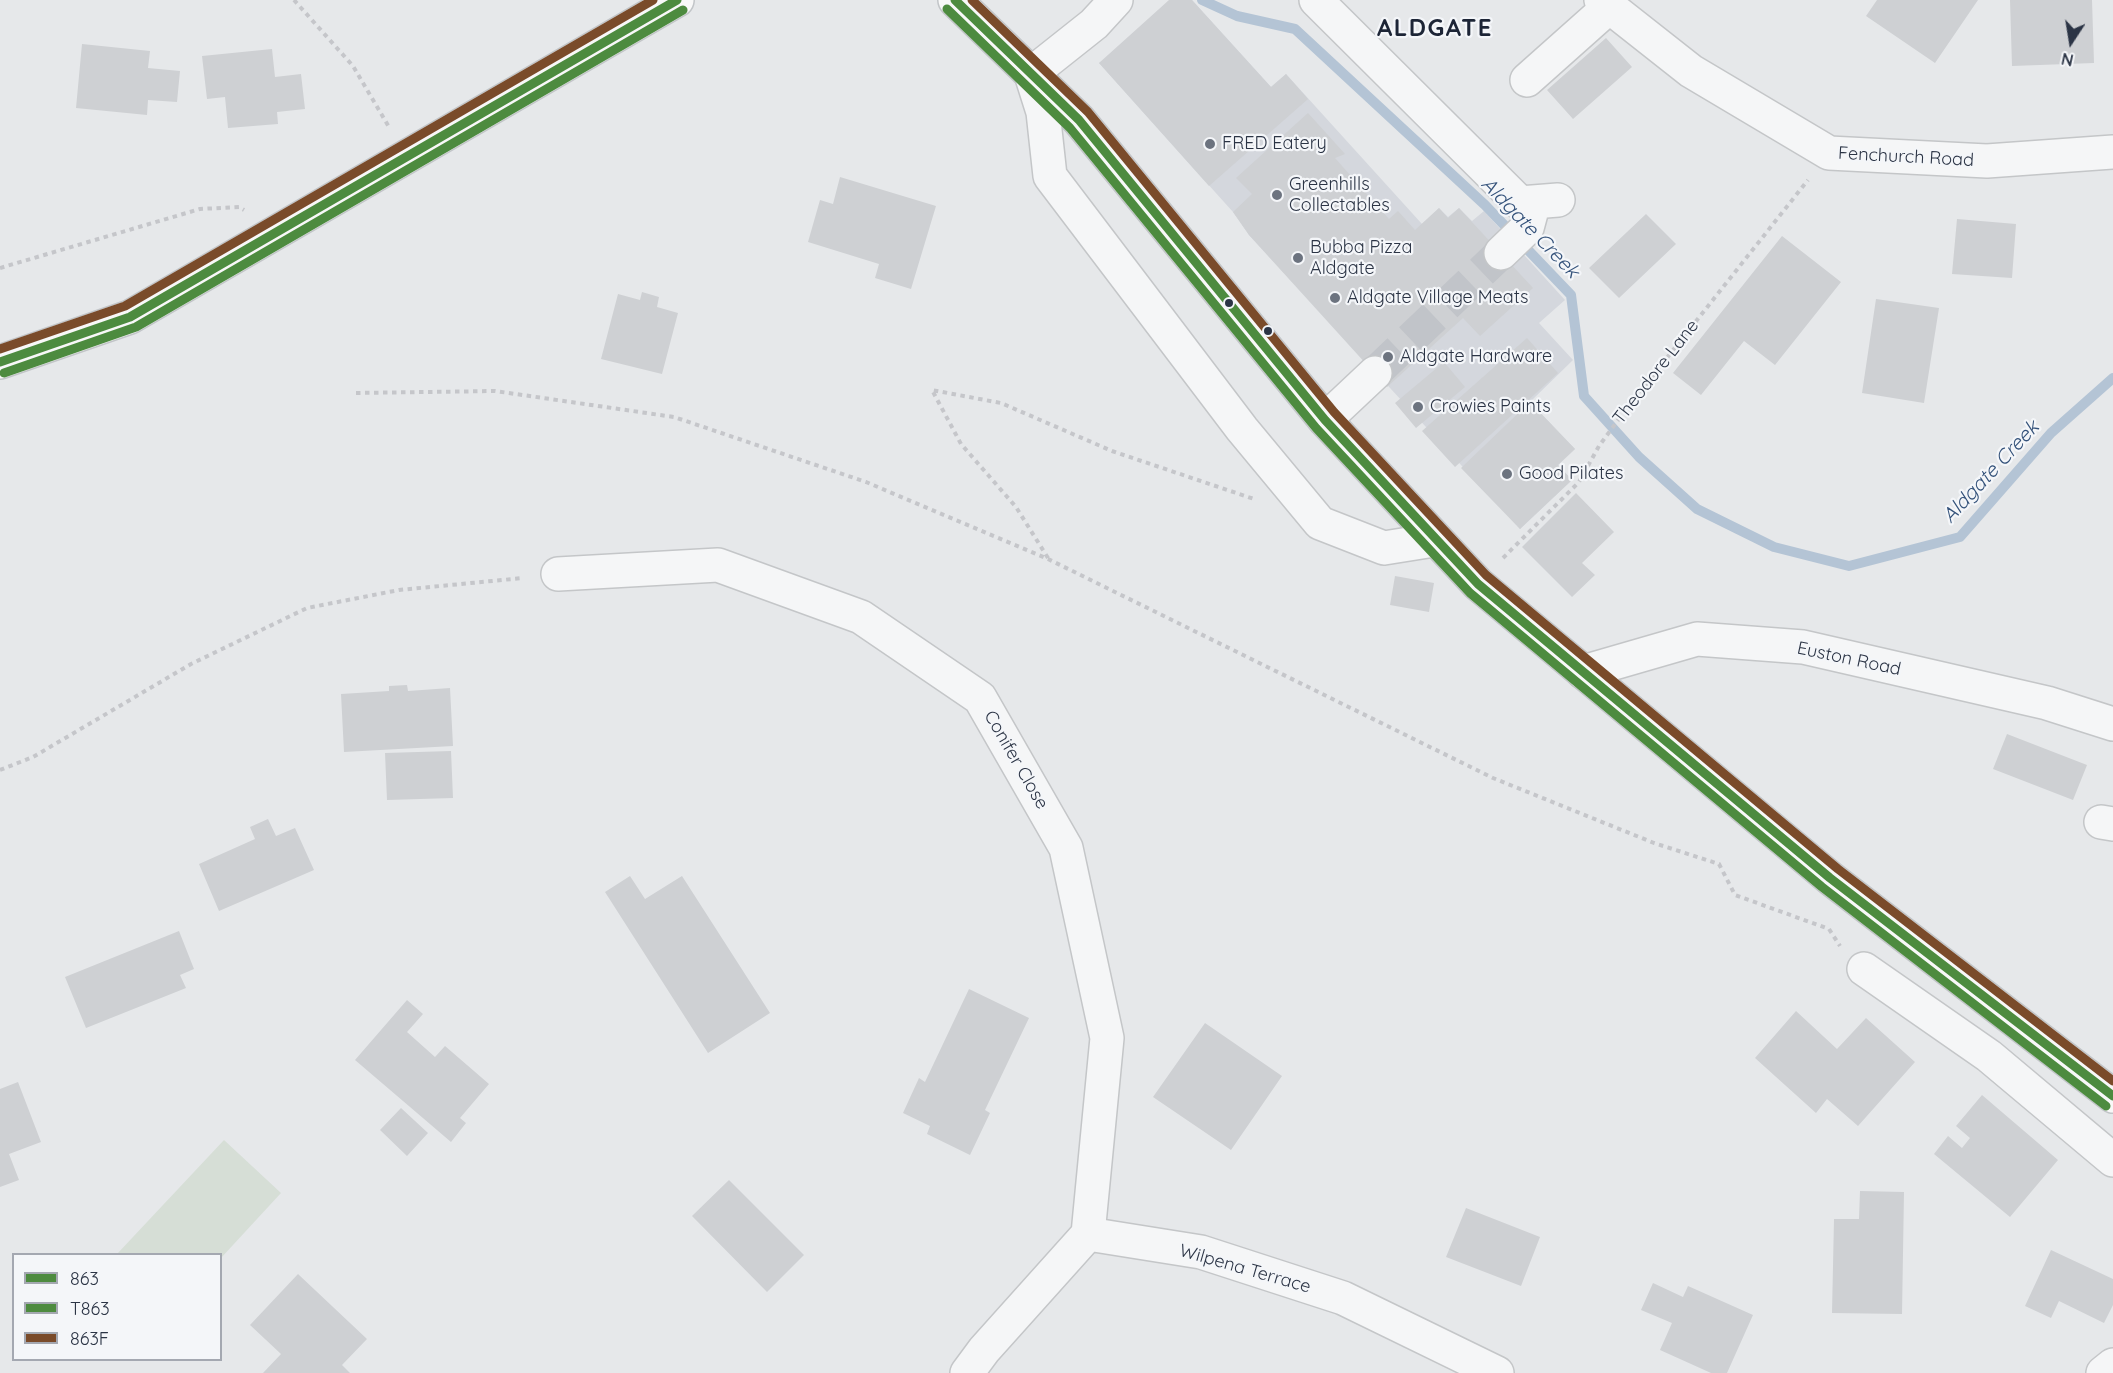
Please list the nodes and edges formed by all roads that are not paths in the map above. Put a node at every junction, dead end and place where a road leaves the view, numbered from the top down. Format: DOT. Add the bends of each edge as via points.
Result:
graph roads {
  1 [pos="677,0"];
  2 [pos="955,0"];
  3 [pos="1116,0"];
  4 [pos="1316,0"];
  5 [pos="1605,3"];
  6 [pos="1031,74"];
  7 [pos="1527,80"];
  8 [pos="2113,152"];
  9 [pos="1501,253"];
  10 [pos="0,362"];
  11 [pos="1375,373"];
  12 [pos="1325,420"];
  13 [pos="1434,540"];
  14 [pos="558,574"];
  15 [pos="1583,672"];
  16 [pos="2113,724"];
  17 [pos="1864,969"];
  18 [pos="2113,1096"];
  19 [pos="2113,1160"];
  20 [pos="1088,1234"];
  21 [pos="2113,1365"];
  22 [pos="967,1373"];
  23 [pos="1497,1373"];
  24 [pos="2103,1373"];
  1 -- 10 [label="main road" via="130,317"];
  2 -- 6 [label="main road"];
  3 -- 6 [label="street" via="1094,24"];
  4 -- 9 [label="street" via="1520,203 1540,210"];
  5 -- 7 [label="street"];
  5 -- 8 [label="street, Fenchurch Road" via="1682,81 1829,153 1987,161"];
  6 -- 12 [label="main road" via="1079,120"];
  6 -- 13 [label="street" via="1043,112 1050,176 1242,429 1320,523 1384,548"];
  11 -- 12 [label="street"];
  12 -- 13 [label="main road"];
  13 -- 15 [label="main road" via="1478,584"];
  14 -- 20 [label="street, Conifer Close" via="718,565 861,617 980,698 1066,848 1107,1038"];
  15 -- 16 [label="street, Euston Road" via="1697,639 1803,647 2047,703"];
  15 -- 18 [label="main road" via="1830,878"];
  17 -- 19 [label="street" via="1989,1056"];
  20 -- 22 [label="street"];
  20 -- 23 [label="street, Wilpena Terrace" via="1201,1252 1342,1298"];
  21 -- 24 [label="street"];
}
